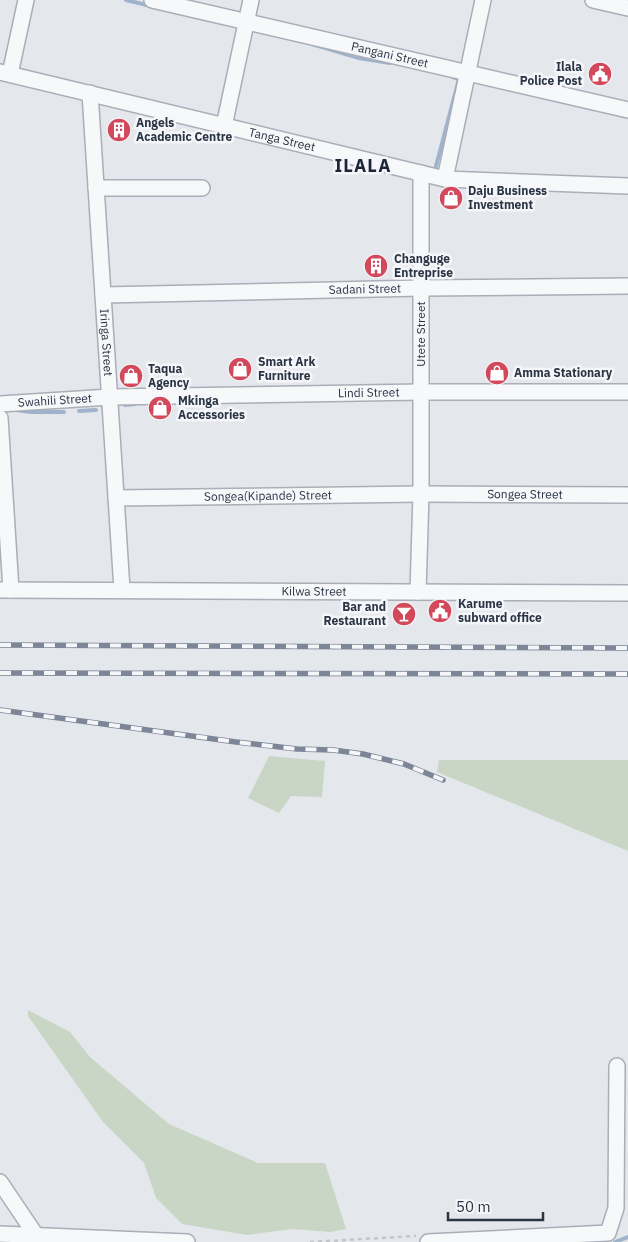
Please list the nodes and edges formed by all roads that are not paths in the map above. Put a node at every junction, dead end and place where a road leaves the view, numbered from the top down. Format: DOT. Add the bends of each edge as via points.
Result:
graph roads {
  1 [pos="26,0"];
  2 [pos="152,0"];
  3 [pos="251,0"];
  4 [pos="483,0"];
  5 [pos="594,0"];
  6 [pos="628,8"];
  7 [pos="246,22"];
  8 [pos="5,73"];
  9 [pos="468,73"];
  10 [pos="90,94"];
  11 [pos="628,110"];
  12 [pos="224,126"];
  13 [pos="421,173"];
  14 [pos="445,179"];
  15 [pos="628,186"];
  16 [pos="96,188"];
  17 [pos="202,188"];
  18 [pos="628,286"];
  19 [pos="421,288"];
  20 [pos="103,296"];
  21 [pos="421,392"];
  22 [pos="628,392"];
  23 [pos="110,397"];
  24 [pos="0,404"];
  25 [pos="0,418"];
  26 [pos="421,494"];
  27 [pos="628,496"];
  28 [pos="116,498"];
  29 [pos="6,590"];
  30 [pos="122,590"];
  31 [pos="418,592"];
  32 [pos="628,593"];
  33 [pos="618,1066"];
  34 [pos="0,1182"];
  35 [pos="0,1234"];
  36 [pos="35,1234"];
  37 [pos="188,1242"];
  38 [pos="428,1242"];
  1 -- 8 [label="street"];
  2 -- 7 [label="street, Pangani Street"];
  3 -- 7 [label="street"];
  4 -- 9 [label="street"];
  5 -- 6 [label="street"];
  7 -- 9 [label="street, Pangani Street"];
  7 -- 12 [label="street"];
  8 -- 10 [label="street, Tanga Street"];
  9 -- 11 [label="street, Pangani Street"];
  9 -- 14 [label="street"];
  10 -- 12 [label="street, Tanga Street"];
  10 -- 16 [label="street, Iringa Street"];
  12 -- 13 [label="street, Tanga Street"];
  13 -- 14 [label="street, Tanga Street"];
  13 -- 19 [label="street, Utete Street"];
  14 -- 15 [label="street, Tanga Street"];
  16 -- 17 [label="street"];
  16 -- 20 [label="street, Iringa Street"];
  18 -- 19 [label="street, Sadani Street"];
  19 -- 20 [label="street, Sadani Street"];
  19 -- 21 [label="street, Utete Street"];
  20 -- 23 [label="street, Iringa Street"];
  21 -- 22 [label="street, Lindi Street"];
  21 -- 23 [label="street, Lindi Street"];
  21 -- 26 [label="street, Utete Street"];
  23 -- 24 [label="street, Swahili Street"];
  23 -- 28 [label="street, Iringa Street"];
  25 -- 29 [label="street"];
  26 -- 27 [label="street, Songea Street"];
  26 -- 28 [label="street, Songea(Kipande) Street"];
  26 -- 31 [label="street, Utete Street"];
  28 -- 30 [label="street, Iringa Street"];
  29 -- 30 [label="street, Kilwa Street"];
  30 -- 31 [label="street, Kilwa Street"];
  31 -- 32 [label="street, Kilwa Street"];
  33 -- 38 [label="street" via="616,1208 608,1234"];
  34 -- 36 [label="street"];
  35 -- 36 [label="street"];
  36 -- 37 [label="street"];
}
